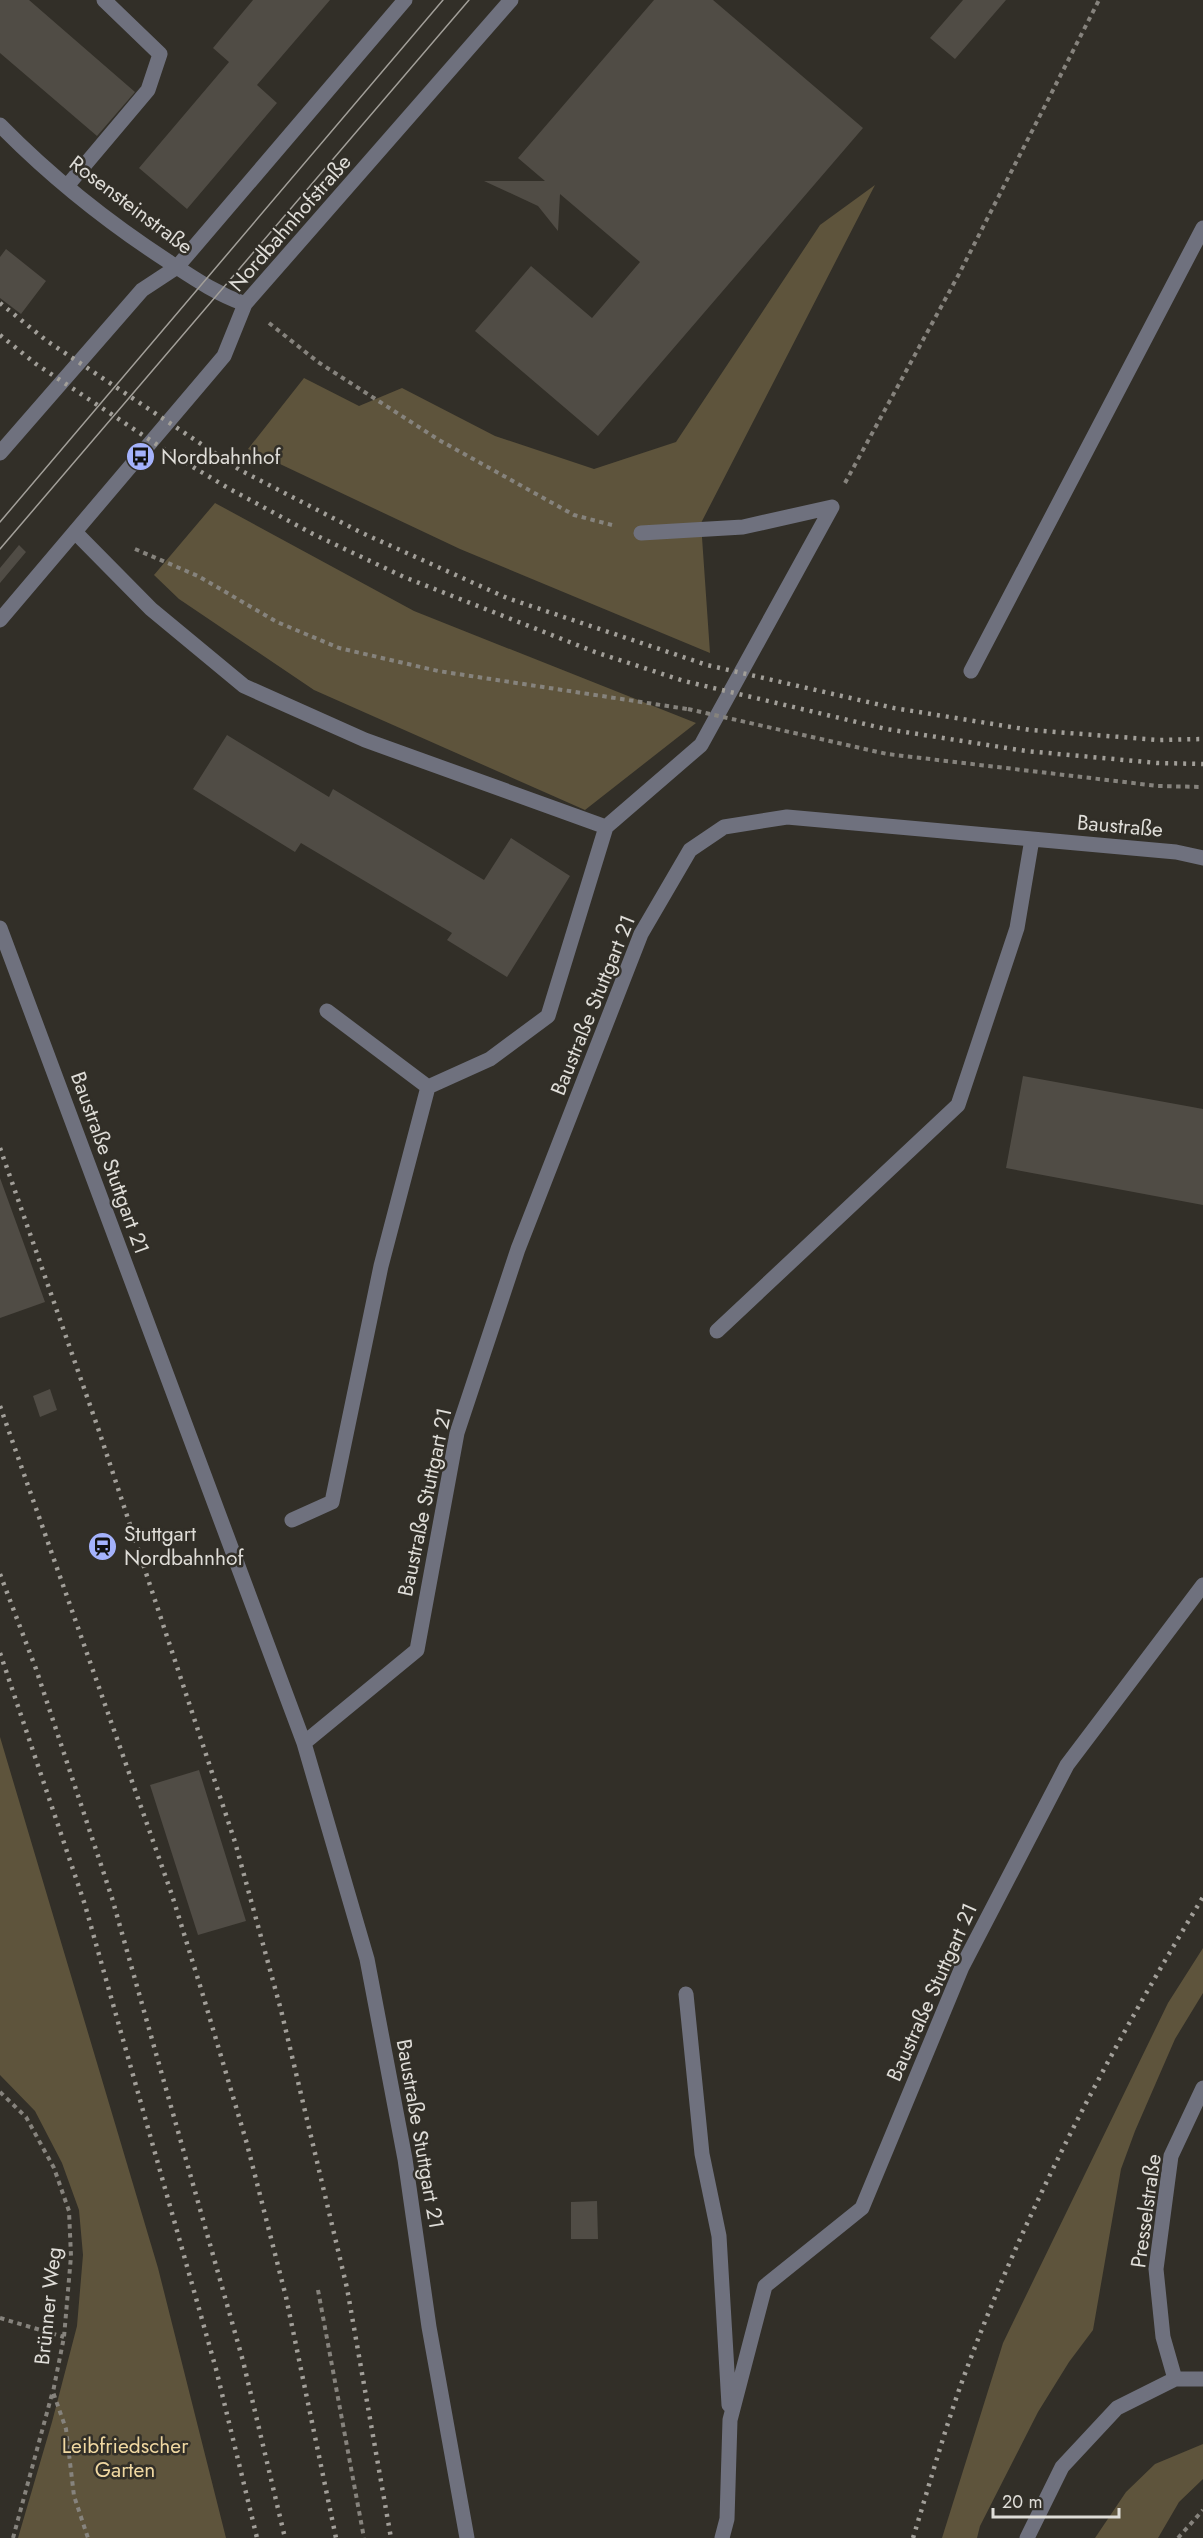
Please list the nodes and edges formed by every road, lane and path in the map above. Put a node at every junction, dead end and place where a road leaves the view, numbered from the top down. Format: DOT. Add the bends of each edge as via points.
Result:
graph roads {
  1 [pos="104,0"];
  2 [pos="405,0"];
  3 [pos="511,0"];
  4 [pos="1099,0"];
  5 [pos="0,125"];
  6 [pos="68,186"];
  7 [pos="1203,228"];
  8 [pos="177,267"];
  9 [pos="245,304"];
  10 [pos="0,453"];
  11 [pos="832,507"];
  12 [pos="75,532"];
  13 [pos="641,533"];
  14 [pos="130,546"];
  15 [pos="0,620"];
  16 [pos="971,671"];
  17 [pos="1203,787"];
  18 [pos="606,827"];
  19 [pos="1032,839"];
  20 [pos="1203,858"];
  21 [pos="0,928"];
  22 [pos="0,954"];
  23 [pos="28,1002"];
  24 [pos="327,1011"];
  25 [pos="428,1087"];
  26 [pos="717,1331"];
  27 [pos="292,1520"];
  28 [pos="1203,1585"];
  29 [pos="304,1743"];
  30 [pos="686,1994"];
  31 [pos="1203,2088"];
  32 [pos="0,2092"];
  33 [pos="318,2290"];
  34 [pos="0,2318"];
  35 [pos="64,2337"];
  36 [pos="1175,2379"];
  37 [pos="1203,2379"];
  38 [pos="53,2392"];
  39 [pos="730,2420"];
  40 [pos="1203,2510"];
  41 [pos="13,2538"];
  42 [pos="88,2538"];
  43 [pos="364,2538"];
  44 [pos="467,2538"];
  45 [pos="722,2538"];
  46 [pos="1027,2538"];
  47 [pos="1178,2538"];
  1 -- 6 [label="street" via="160,54 148,90"];
  2 -- 8 [label="street"];
  3 -- 9 [label="street, Nordbahnhofstraße"];
  4 -- 11 [label="path" via="959,274"];
  5 -- 6 [label="street, Rosensteinstraße"];
  6 -- 8 [label="street, Rosensteinstraße"];
  7 -- 16 [label="street"];
  8 -- 9 [label="street, Rosensteinstraße" via="218,295"];
  8 -- 10 [label="street" via="141,290"];
  9 -- 12 [label="street, Nordbahnhofstraße" via="224,356"];
  9 -- 13 [label="path" via="318,362 439,440 574,515"];
  11 -- 13 [label="street" via="743,527"];
  11 -- 18 [label="street" via="701,745"];
  12 -- 15 [label="street, Nordbahnhofstraße"];
  12 -- 18 [label="street" via="151,609 244,686 365,740"];
  14 -- 17 [label="path, bridge" via="198,576 277,622 339,648 438,671 688,709 887,754 1158,786"];
  18 -- 25 [label="street" via="548,1016 490,1059"];
  19 -- 20 [label="street, Baustraße"];
  19 -- 26 [label="street" via="1017,928 958,1106"];
  19 -- 29 [label="street, Baustraße Stuttgart 21" via="788,817 724,827 690,850 641,934 518,1249 458,1433 417,1650"];
  21 -- 23 [label="street, Baustraße Stuttgart 21"];
  22 -- 23 [label="street, Baustraße Stuttgart 21"];
  23 -- 29 [label="street, Baustraße Stuttgart 21"];
  24 -- 25 [label="street"];
  25 -- 27 [label="street" via="381,1266 332,1502"];
  28 -- 39 [label="street, Baustraße Stuttgart 21" via="1067,1765 963,1967 862,2208 765,2286"];
  29 -- 44 [label="street, Baustraße Stuttgart 21" via="367,1959 405,2159 429,2327"];
  30 -- 39 [label="street, Baustraße Stuttgart 21" via="702,2154 719,2236"];
  31 -- 36 [label="street, Presselstraße" via="1172,2156 1156,2269 1163,2337"];
  32 -- 35 [label="path, Brünner Weg" via="26,2117 54,2168 69,2211 71,2256"];
  33 -- 43 [label="path"];
  34 -- 35 [label="path"];
  35 -- 38 [label="path, Brünner Weg"];
  36 -- 37 [label="street"];
  36 -- 46 [label="street" via="1117,2408 1062,2467"];
  38 -- 41 [label="path"];
  38 -- 42 [label="path, Brünner Weg" via="66,2429 74,2496"];
  39 -- 45 [label="street, Baustraße Stuttgart 21" via="727,2519"];
  40 -- 47 [label="path"];
}
